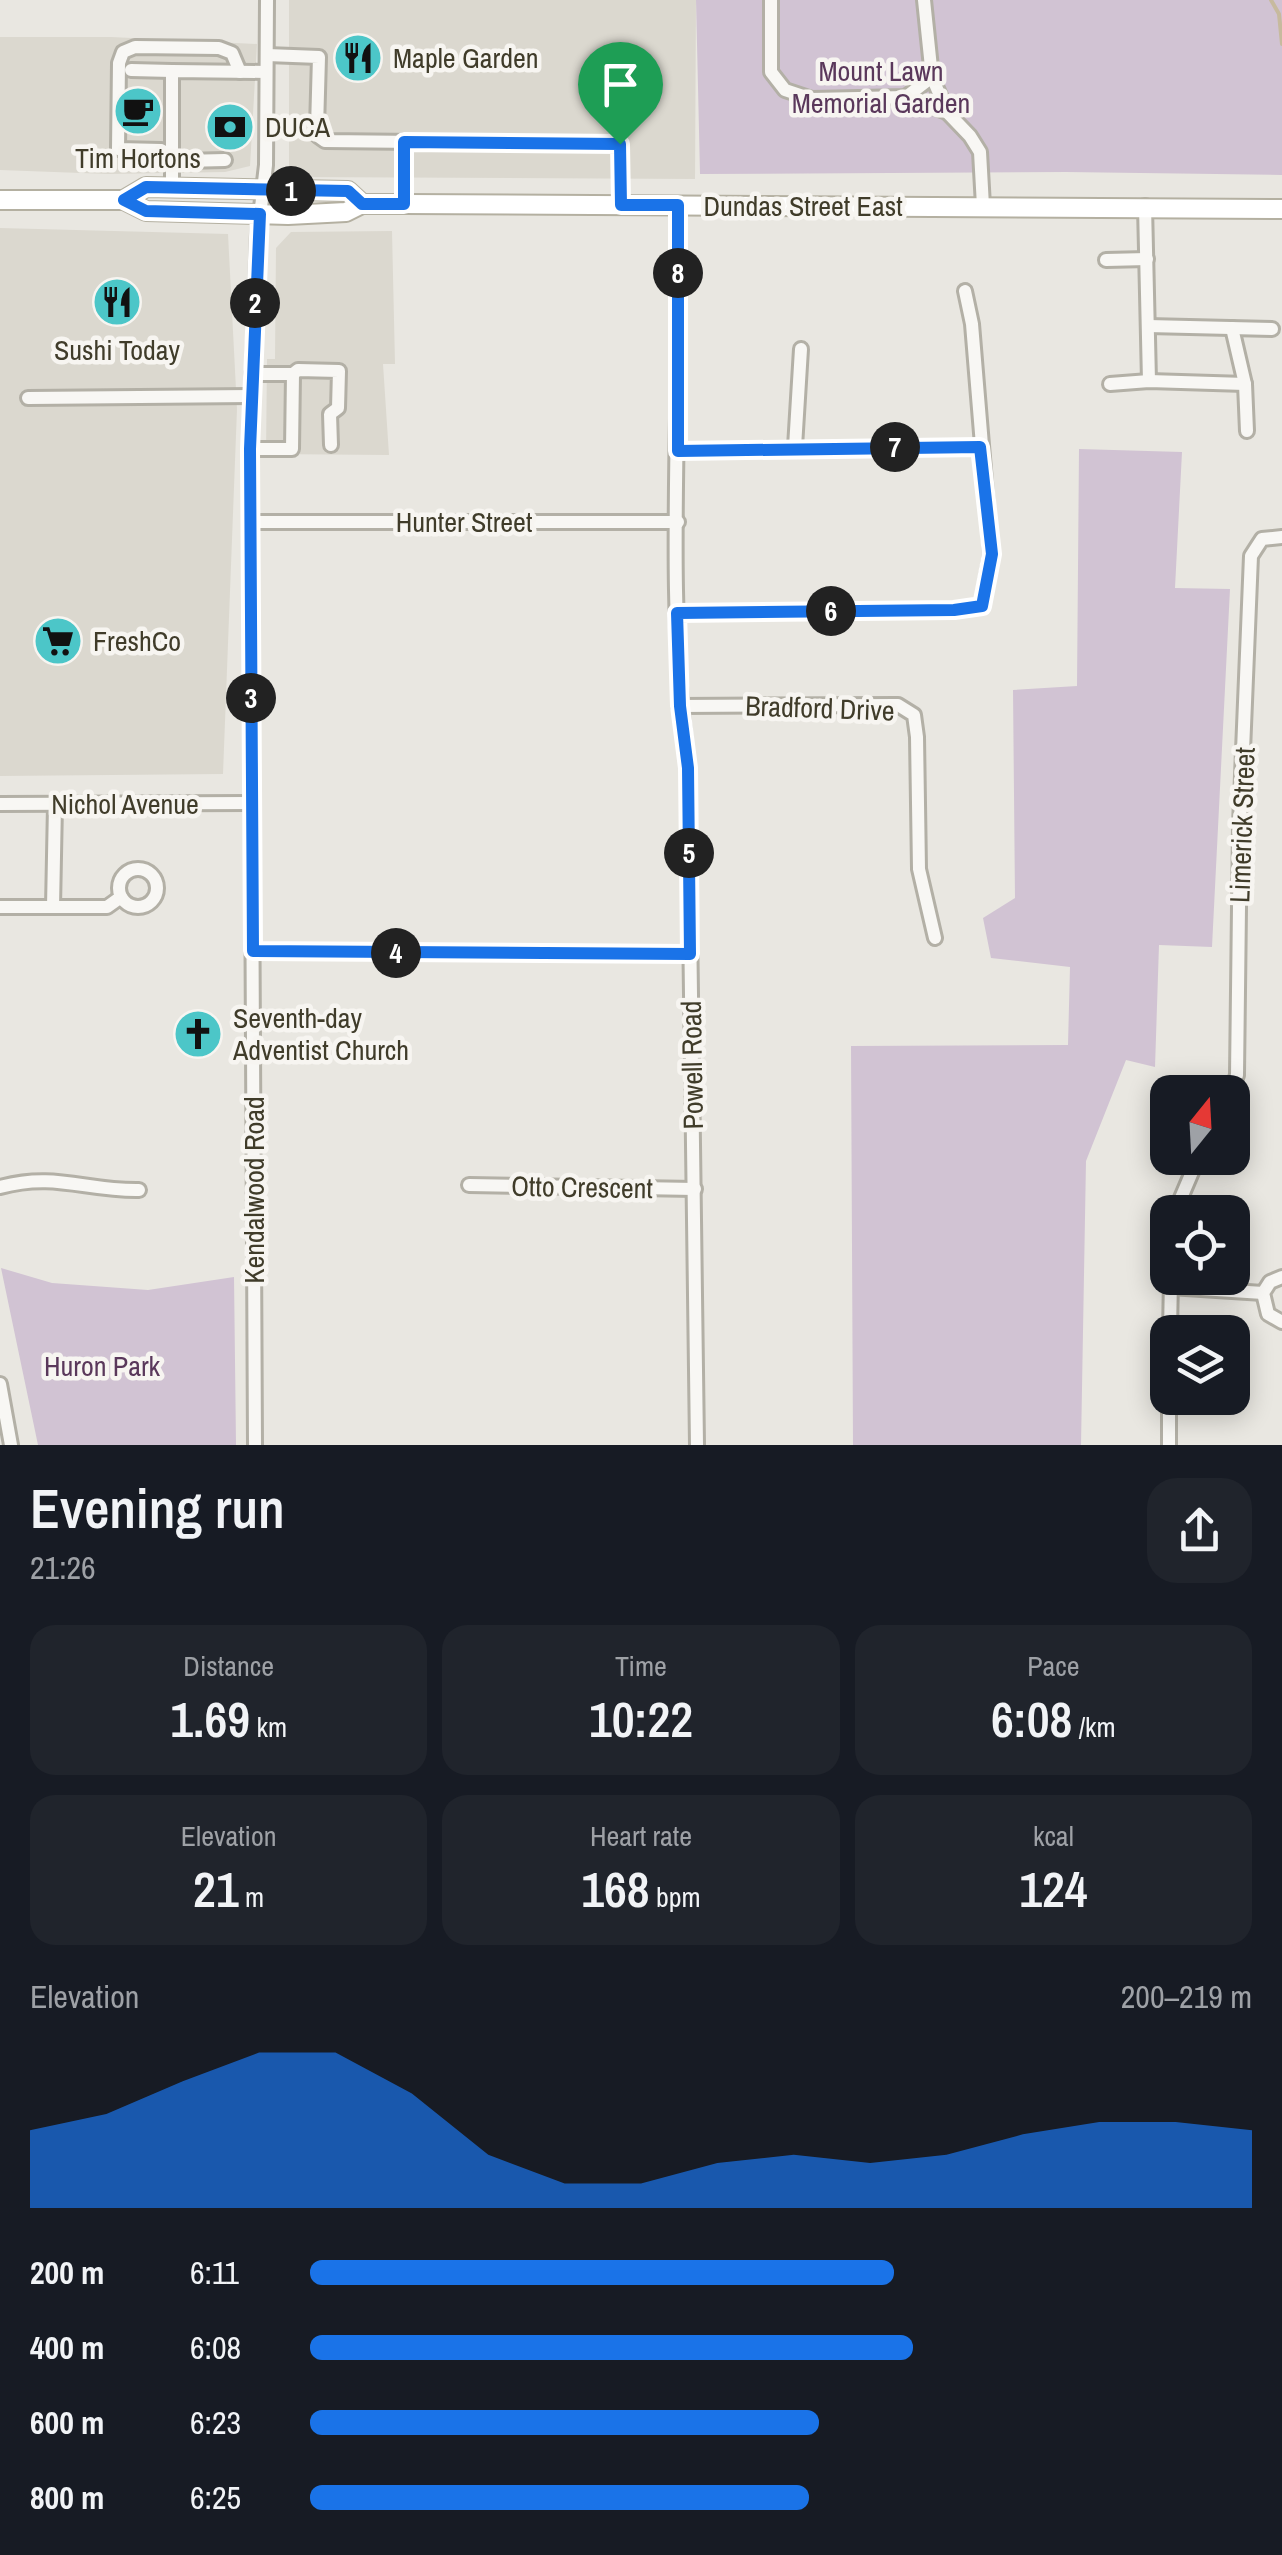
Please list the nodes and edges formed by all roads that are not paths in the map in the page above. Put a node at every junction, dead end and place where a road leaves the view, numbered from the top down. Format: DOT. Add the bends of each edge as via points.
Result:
graph roads {
  1 [pos="267,0"];
  2 [pos="771,0"];
  3 [pos="924,0"];
  4 [pos="266,55"];
  5 [pos="130,70"];
  6 [pos="172,70"];
  7 [pos="240,72"];
  8 [pos="266,72"];
  9 [pos="932,77"];
  10 [pos="906,98"];
  11 [pos="947,112"];
  12 [pos="404,142"];
  13 [pos="172,156"];
  14 [pos="225,160"];
  15 [pos="172,188"];
  16 [pos="263,190"];
  17 [pos="0,200"];
  18 [pos="124,200"];
  19 [pos="362,204"];
  20 [pos="404,204"];
  21 [pos="621,205"];
  22 [pos="678,205"];
  23 [pos="983,206"];
  24 [pos="1145,206"];
  25 [pos="1282,209"];
  26 [pos="260,214"];
  27 [pos="1106,260"];
  28 [pos="1147,260"];
  29 [pos="964,291"];
  30 [pos="1148,326"];
  31 [pos="1232,328"];
  32 [pos="1272,329"];
  33 [pos="801,349"];
  34 [pos="252,374"];
  35 [pos="293,374"];
  36 [pos="1148,380"];
  37 [pos="1110,384"];
  38 [pos="1245,384"];
  39 [pos="251,396"];
  40 [pos="28,398"];
  41 [pos="1247,431"];
  42 [pos="331,444"];
  43 [pos="795,447"];
  44 [pos="980,447"];
  45 [pos="250,449"];
  46 [pos="678,451"];
  47 [pos="251,522"];
  48 [pos="678,522"];
  49 [pos="1282,537"];
  50 [pos="677,613"];
  51 [pos="680,706"];
  52 [pos="251,803"];
  53 [pos="0,804"];
  54 [pos="55,805"];
  55 [pos="121,897"];
  56 [pos="0,907"];
  57 [pos="53,908"];
  58 [pos="935,938"];
  59 [pos="253,951"];
  60 [pos="690,954"];
  61 [pos="1237,1075"];
  62 [pos="470,1185"];
  63 [pos="0,1186"];
  64 [pos="695,1188"];
  65 [pos="140,1190"];
  66 [pos="1282,1277"];
  67 [pos="1250,1291"];
  68 [pos="1263,1293"];
  69 [pos="1282,1322"];
  70 [pos="0,1384"];
  71 [pos="1169,1415"];
  72 [pos="11,1445"];
  73 [pos="255,1445"];
  74 [pos="697,1445"];
  75 [pos="1168,1445"];
  1 -- 4 [label="street, Kendalwood Road"];
  2 -- 10 [label="street" via="770,72 785,90 812,99"];
  3 -- 9 [label="street"];
  4 -- 8 [label="street, Kendalwood Road"];
  4 -- 12 [label="street" via="319,57 316,128 325,141"];
  5 -- 6 [label="street"];
  6 -- 7 [label="street"];
  6 -- 13 [label="street"];
  7 -- 8 [label="street"];
  7 -- 13 [label="street" via="225,49 128,48 118,63 118,149"];
  8 -- 16 [label="street, Kendalwood Road"];
  9 -- 10 [label="street"];
  9 -- 11 [label="street"];
  10 -- 11 [label="street"];
  11 -- 23 [label="street" via="980,152"];
  12 -- 20 [label="street"];
  12 -- 21 [label="street" via="620,144"];
  13 -- 14 [label="street"];
  13 -- 15 [label="street"];
  15 -- 16 [label="main road, Dundas Street East"];
  15 -- 18 [label="main road, Dundas Street East" via="146,187"];
  16 -- 19 [label="main road, Dundas Street East" via="348,191"];
  16 -- 26 [label="street, Kendalwood Road"];
  17 -- 18 [label="main road, Dundas Street East"];
  18 -- 26 [label="main road, Dundas Street East" via="146,211"];
  19 -- 20 [label="main road, Dundas Street East"];
  19 -- 26 [label="main road, Dundas Street East" via="346,212"];
  20 -- 21 [label="main road, Dundas Street East"];
  21 -- 22 [label="main road, Dundas Street East"];
  22 -- 23 [label="main road, Dundas Street East"];
  22 -- 46 [label="street, Powell Road"];
  23 -- 24 [label="main road, Dundas Street East"];
  24 -- 25 [label="main road, Dundas Street East"];
  24 -- 28 [label="street"];
  26 -- 34 [label="street, Kendalwood Road"];
  27 -- 28 [label="street"];
  28 -- 30 [label="street"];
  29 -- 44 [label="street"];
  30 -- 31 [label="street"];
  30 -- 36 [label="street"];
  31 -- 32 [label="street"];
  31 -- 38 [label="street"];
  33 -- 43 [label="street"];
  34 -- 35 [label="street"];
  34 -- 39 [label="street, Kendalwood Road"];
  35 -- 42 [label="street" via="338,371"];
  35 -- 45 [label="street" via="292,449"];
  36 -- 37 [label="street"];
  36 -- 38 [label="street"];
  38 -- 41 [label="street"];
  39 -- 40 [label="street"];
  39 -- 45 [label="street, Kendalwood Road"];
  43 -- 44 [label="street"];
  43 -- 46 [label="street"];
  44 -- 50 [label="street" via="992,554 982,606"];
  45 -- 47 [label="street, Kendalwood Road"];
  46 -- 48 [label="street, Powell Road"];
  47 -- 48 [label="street, Hunter Street"];
  47 -- 52 [label="street, Kendalwood Road"];
  48 -- 50 [label="street, Powell Road"];
  49 -- 61 [label="street, Limerick Street" via="1262,539 1251,556"];
  50 -- 51 [label="street, Powell Road"];
  51 -- 58 [label="street, Bradford Drive" via="898,704 914,715 919,869"];
  51 -- 60 [label="street, Powell Road" via="688,768"];
  52 -- 54 [label="street, Nichol Avenue"];
  52 -- 59 [label="street, Kendalwood Road"];
  53 -- 54 [label="street, Nichol Avenue"];
  54 -- 57 [label="street"];
  55 -- 57 [label="street" via="106,906"];
  56 -- 57 [label="street"];
  59 -- 60 [label="street"];
  59 -- 73 [label="street, Kendalwood Road"];
  60 -- 64 [label="street, Powell Road"];
  62 -- 64 [label="street, Otto Crescent"];
  63 -- 65 [label="street" via="48,1178"];
  64 -- 74 [label="street, Powell Road"];
  66 -- 68 [label="street"];
  67 -- 68 [label="street"];
  68 -- 69 [label="street" via="1268,1314"];
  70 -- 72 [label="street"];
  71 -- 75 [label="street"];
}
